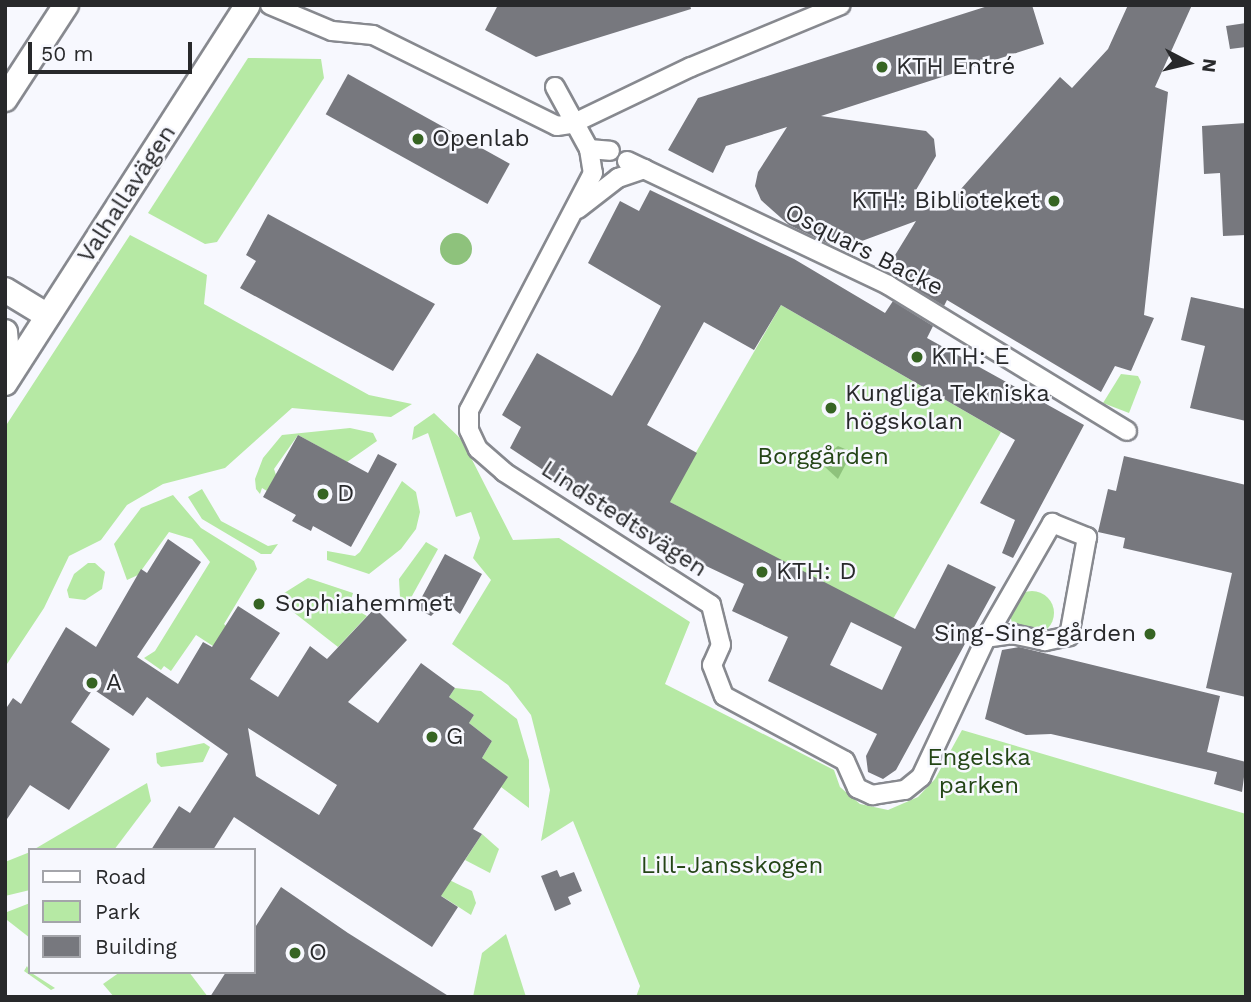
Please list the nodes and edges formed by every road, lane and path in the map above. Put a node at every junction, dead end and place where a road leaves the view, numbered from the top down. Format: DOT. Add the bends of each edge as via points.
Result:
graph roads {
  1 [pos="66,5"];
  2 [pos="248,5"];
  3 [pos="271,5"];
  4 [pos="841,5"];
  5 [pos="555,87"];
  6 [pos="5,99"];
  7 [pos="572,124"];
  8 [pos="589,149"];
  9 [pos="610,151"];
  10 [pos="627,161"];
  11 [pos="651,172"];
  12 [pos="578,209"];
  13 [pos="5,290"];
  14 [pos="48,316"];
  15 [pos="5,332"];
  16 [pos="7,380"];
  17 [pos="1127,431"];
  18 [pos="986,638"];
  1 -- 6 [label="main road"];
  2 -- 14 [label="main road, Valhallavägen"];
  3 -- 7 [label="street" via="332,31 373,35 537,119 557,126"];
  4 -- 7 [label="street" via="691,67"];
  5 -- 7 [label="street"];
  7 -- 8 [label="street"];
  8 -- 9 [label="street"];
  8 -- 12 [label="street, Lindstedtsvägen" via="593,173"];
  10 -- 11 [label="street, Osquars Backe"];
  11 -- 12 [label="street" via="618,178"];
  11 -- 17 [label="street, Osquars Backe" via="888,285"];
  12 -- 18 [label="street, Lindstedtsvägen" via="469,410 469,430 478,449 504,472 711,606 721,645 712,665 724,696 845,761 857,788 873,795 905,790 921,777"];
  13 -- 14 [label="main road"];
  14 -- 16 [label="main road, Valhallavägen"];
  15 -- 16 [label="main road" via="11,360"];
  18 -- 18 [label="street, Lindstedtsvägen" via="1052,523 1087,537 1069,636 1045,641 1013,634"];
}
